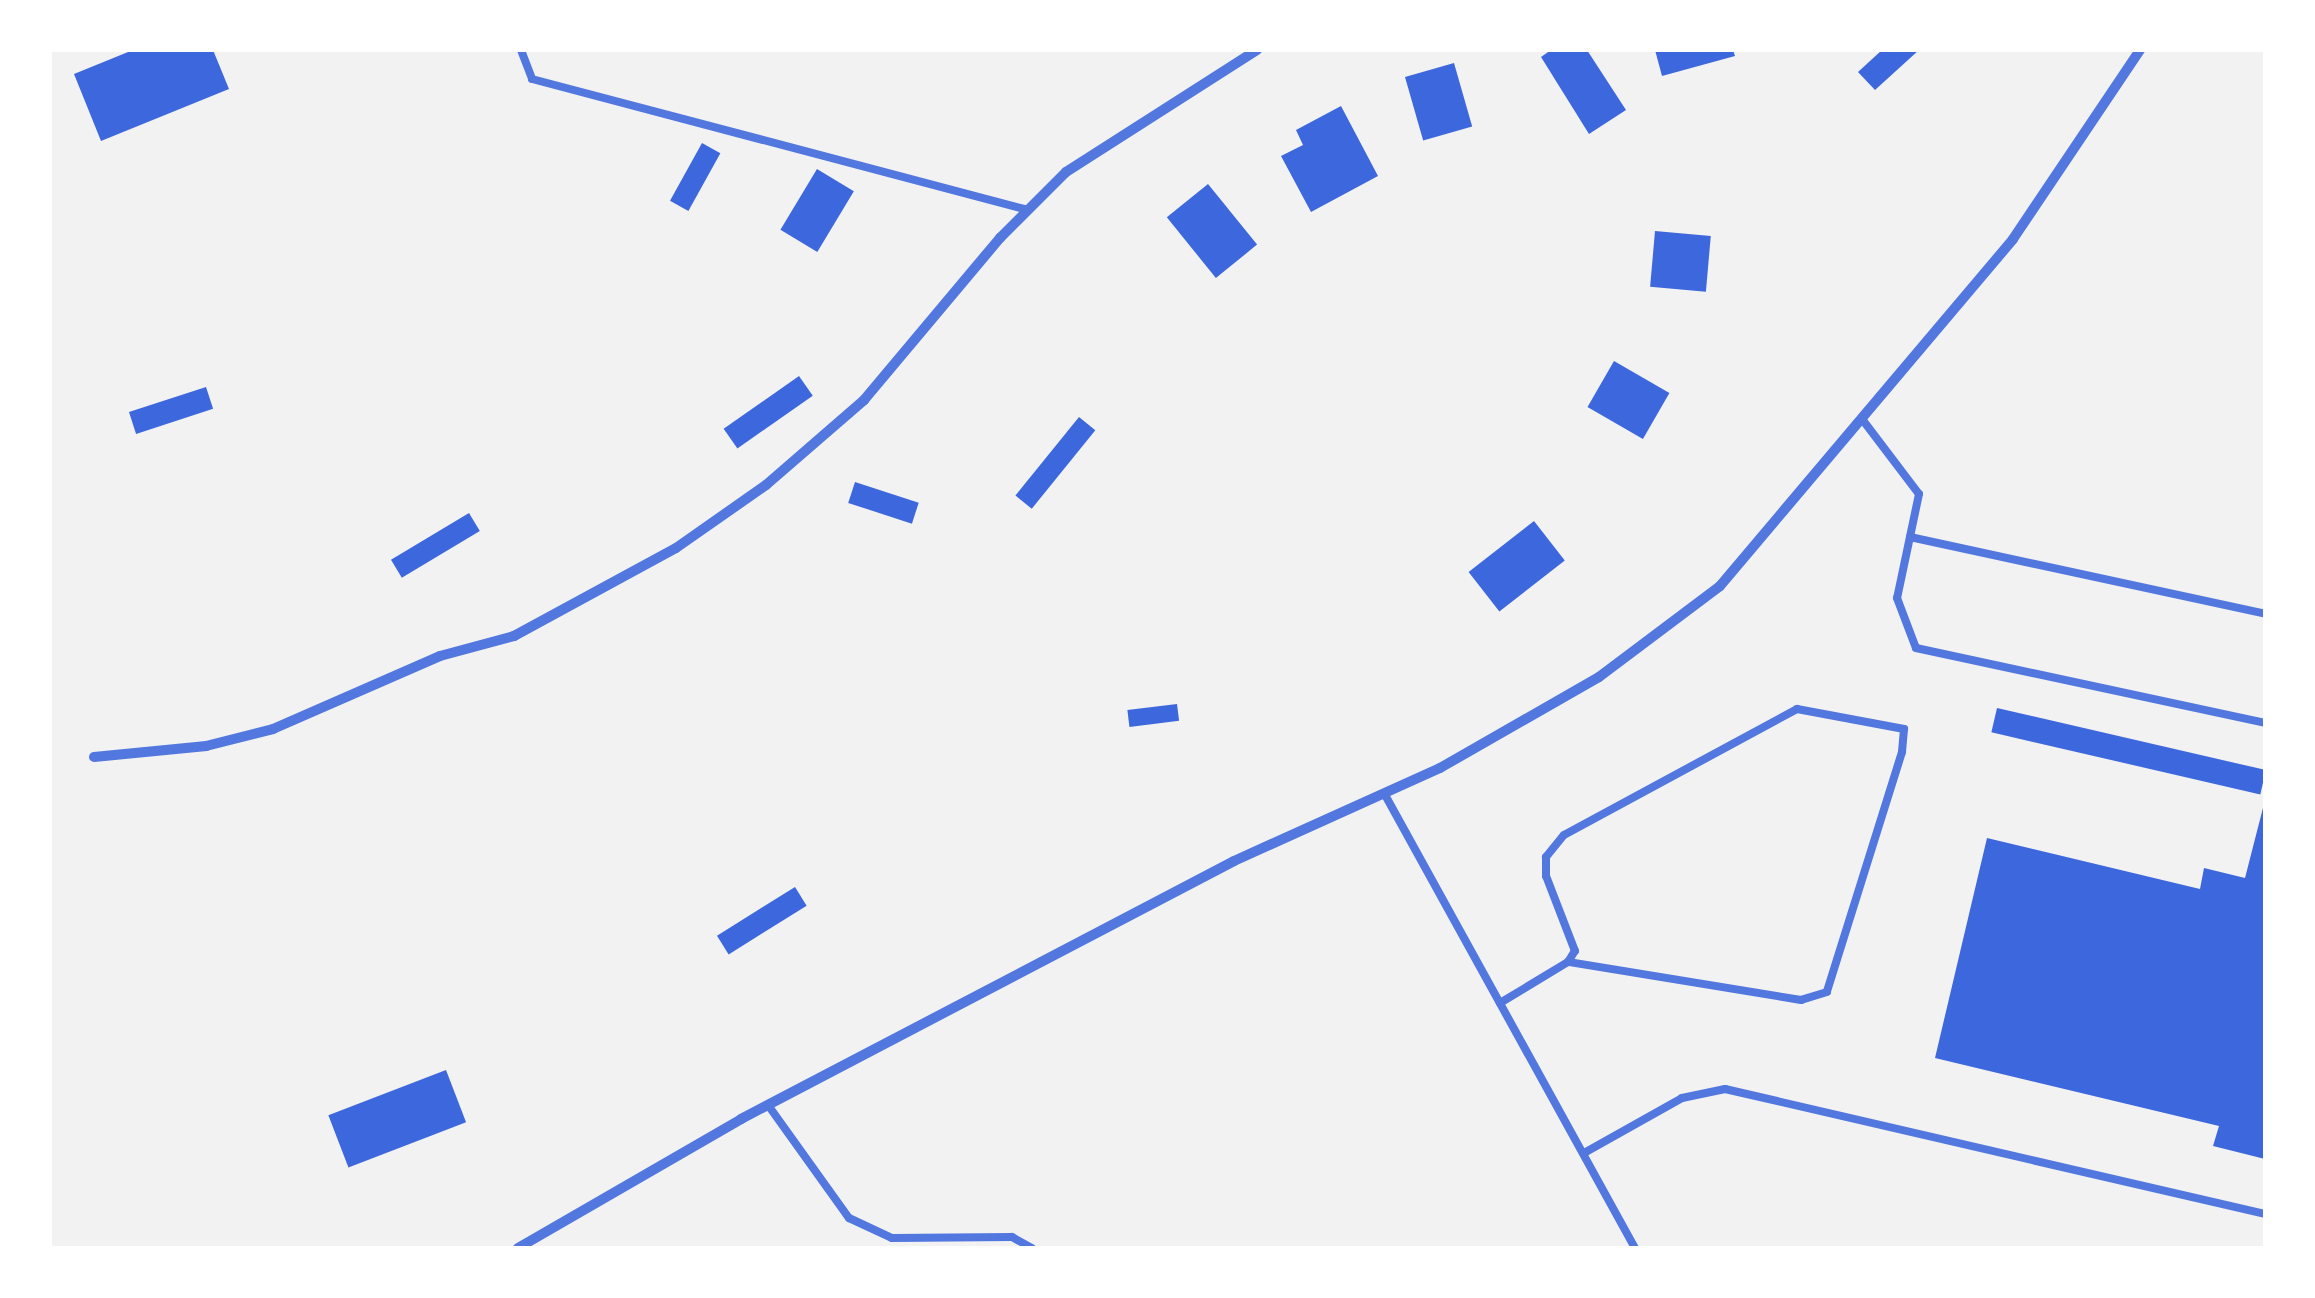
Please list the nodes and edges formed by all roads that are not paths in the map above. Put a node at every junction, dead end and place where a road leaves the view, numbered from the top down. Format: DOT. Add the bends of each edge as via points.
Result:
graph roads {
  1 [pos="521,50"];
  2 [pos="1257,50"];
  3 [pos="2140,50"];
  4 [pos="1241,53"];
  5 [pos="1028,210"];
  6 [pos="1862,418"];
  7 [pos="1910,536"];
  8 [pos="2265,614"];
  9 [pos="2265,723"];
  10 [pos="94,756"];
  11 [pos="1384,794"];
  12 [pos="1568,962"];
  13 [pos="1500,1003"];
  14 [pos="768,1105"];
  15 [pos="1584,1153"];
  16 [pos="2265,1214"];
  17 [pos="518,1248"];
  18 [pos="1032,1248"];
  19 [pos="1635,1248"];
  1 -- 5 [label="lane" via="532,79"];
  2 -- 4 [label="street"];
  3 -- 6 [label="street" via="2012,239"];
  4 -- 5 [label="street" via="1086,158"];
  5 -- 10 [label="street" via="864,400 766,485 575,608 514,636 386,676 273,729 206,746"];
  6 -- 7 [label="lane" via="1919,494"];
  6 -- 11 [label="street" via="1720,586 1599,677"];
  7 -- 8 [label="lane"];
  7 -- 9 [label="lane" via="1897,598 1916,648"];
  11 -- 13 [label="lane"];
  11 -- 14 [label="street" via="1234,861"];
  12 -- 12 [label="lane" via="1574,938 1546,876 1546,857 1564,835 1797,709 1904,730 1827,992 1801,1000"];
  12 -- 13 [label="lane"];
  13 -- 15 [label="lane"];
  14 -- 17 [label="street"];
  14 -- 18 [label="lane" via="849,1218 892,1238 1012,1237"];
  15 -- 16 [label="lane" via="1682,1098 1724,1088"];
  15 -- 19 [label="lane"];
}
